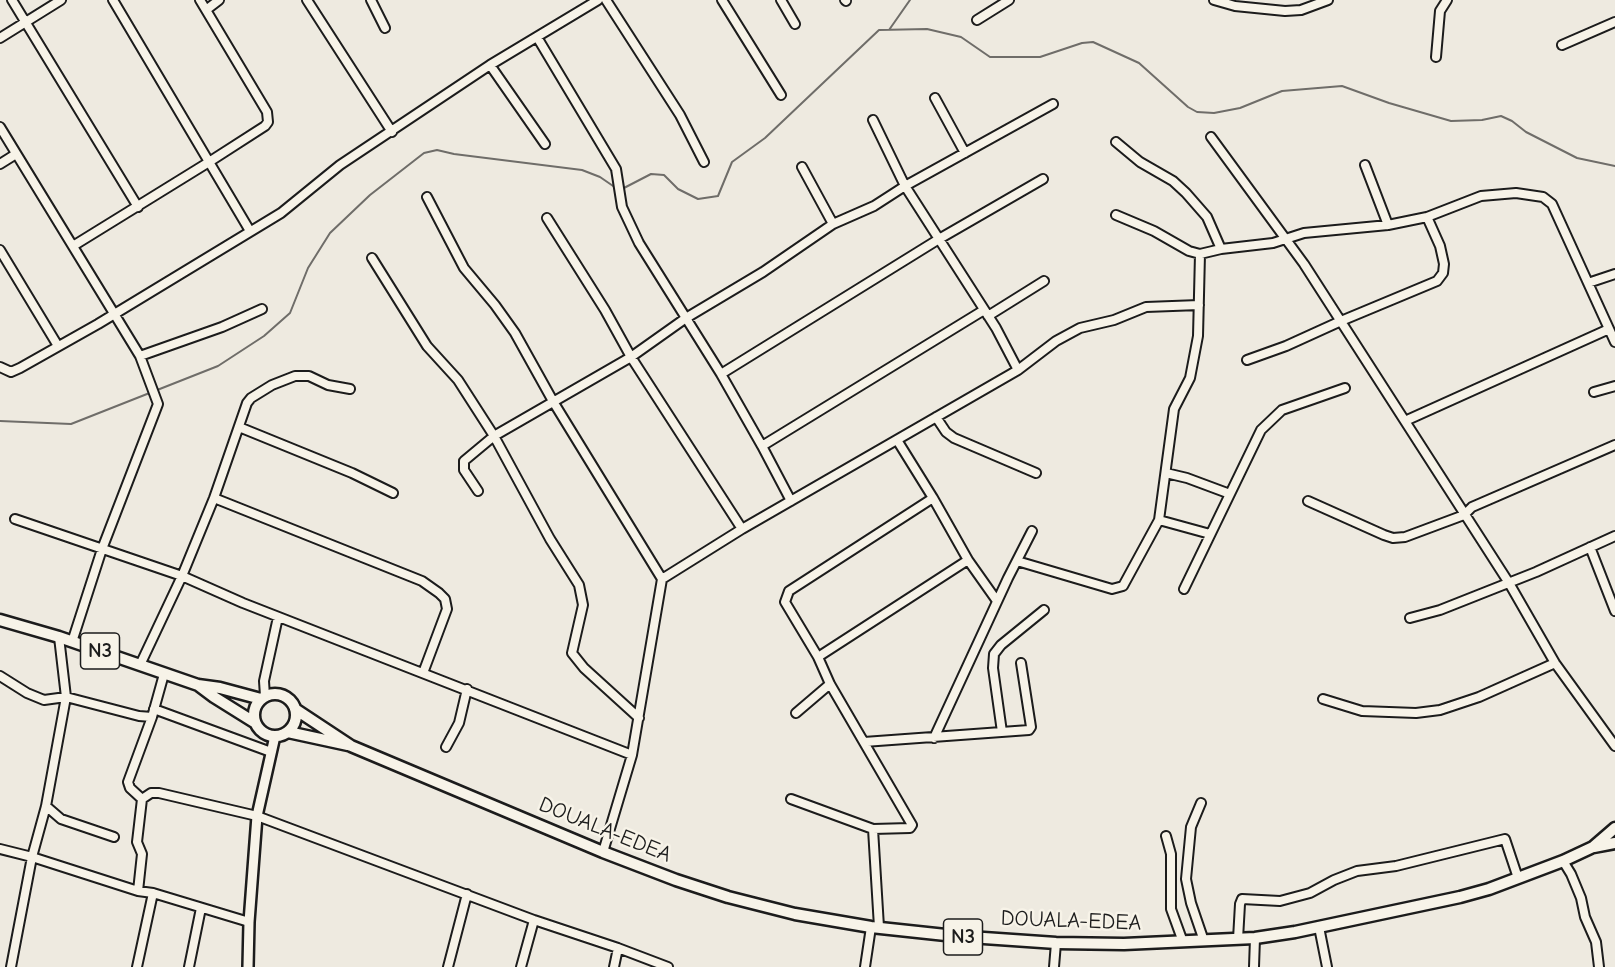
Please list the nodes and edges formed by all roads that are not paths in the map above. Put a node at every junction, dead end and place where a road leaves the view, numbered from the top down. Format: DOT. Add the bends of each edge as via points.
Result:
graph roads {
  1 [pos="12,0"];
  2 [pos="61,0"];
  3 [pos="113,0"];
  4 [pos="200,0"];
  5 [pos="219,0"];
  6 [pos="307,0"];
  7 [pos="371,0"];
  8 [pos="598,0"];
  9 [pos="606,0"];
  10 [pos="722,0"];
  11 [pos="781,0"];
  12 [pos="1009,0"];
  13 [pos="1214,0"];
  14 [pos="1328,0"];
  15 [pos="1447,0"];
  16 [pos="206,9"];
  17 [pos="977,20"];
  18 [pos="26,22"];
  19 [pos="1615,22"];
  20 [pos="795,24"];
  21 [pos="385,28"];
  22 [pos="537,37"];
  23 [pos="0,38"];
  24 [pos="1562,45"];
  25 [pos="1436,57"];
  26 [pos="490,65"];
  27 [pos="781,95"];
  28 [pos="935,98"];
  29 [pos="1053,104"];
  30 [pos="873,120"];
  31 [pos="0,127"];
  32 [pos="392,132"];
  33 [pos="1211,136"];
  34 [pos="1116,141"];
  35 [pos="545,144"];
  36 [pos="965,153"];
  37 [pos="16,154"];
  38 [pos="209,162"];
  39 [pos="704,162"];
  40 [pos="0,164"];
  41 [pos="1365,165"];
  42 [pos="802,167"];
  43 [pos="1043,179"];
  44 [pos="905,186"];
  45 [pos="427,197"];
  46 [pos="138,207"];
  47 [pos="1116,215"];
  48 [pos="1427,217"];
  49 [pos="547,218"];
  50 [pos="833,224"];
  51 [pos="1388,225"];
  52 [pos="250,231"];
  53 [pos="1287,238"];
  54 [pos="939,239"];
  55 [pos="73,246"];
  56 [pos="1221,249"];
  57 [pos="0,250"];
  58 [pos="1200,254"];
  59 [pos="372,258"];
  60 [pos="1615,274"];
  61 [pos="1044,281"];
  62 [pos="1588,283"];
  63 [pos="1199,305"];
  64 [pos="262,309"];
  65 [pos="986,313"];
  66 [pos="115,314"];
  67 [pos="686,318"];
  68 [pos="1341,321"];
  69 [pos="1609,328"];
  70 [pos="1615,342"];
  71 [pos="58,346"];
  72 [pos="140,356"];
  73 [pos="631,357"];
  74 [pos="1247,360"];
  75 [pos="0,367"];
  76 [pos="1018,370"];
  77 [pos="721,374"];
  78 [pos="1615,386"];
  79 [pos="1345,388"];
  80 [pos="350,389"];
  81 [pos="1594,392"];
  82 [pos="554,403"];
  83 [pos="936,417"];
  84 [pos="1405,421"];
  85 [pos="240,427"];
  86 [pos="494,436"];
  87 [pos="897,440"];
  88 [pos="762,446"];
  89 [pos="1615,446"];
  90 [pos="1036,473"];
  91 [pos="1166,473"];
  92 [pos="478,491"];
  93 [pos="393,493"];
  94 [pos="1230,494"];
  95 [pos="214,498"];
  96 [pos="933,498"];
  97 [pos="791,501"];
  98 [pos="1308,501"];
  99 [pos="1464,514"];
  100 [pos="15,519"];
  101 [pos="1159,520"];
  102 [pos="742,529"];
  103 [pos="1032,531"];
  104 [pos="1210,534"];
  105 [pos="1615,536"];
  106 [pos="1590,547"];
  107 [pos="102,549"];
  108 [pos="968,560"];
  109 [pos="1017,561"];
  110 [pos="182,576"];
  111 [pos="662,579"];
  112 [pos="1509,583"];
  113 [pos="1184,589"];
  114 [pos="997,601"];
  115 [pos="1044,610"];
  116 [pos="1615,611"];
  117 [pos="278,617"];
  118 [pos="1410,618"];
  119 [pos="0,620"];
  120 [pos="59,637"];
  121 [pos="72,642"];
  122 [pos="818,657"];
  123 [pos="1021,663"];
  124 [pos="1555,663"];
  125 [pos="140,664"];
  126 [pos="423,673"];
  127 [pos="164,674"];
  128 [pos="0,676"];
  129 [pos="830,684"];
  130 [pos="198,685"];
  131 [pos="466,689"];
  132 [pos="66,697"];
  133 [pos="263,697"];
  134 [pos="1323,699"];
  135 [pos="295,709"];
  136 [pos="153,713"];
  137 [pos="796,713"];
  138 [pos="639,718"];
  139 [pos="254,722"];
  140 [pos="288,732"];
  141 [pos="1002,732"];
  142 [pos="275,736"];
  143 [pos="934,738"];
  144 [pos="864,742"];
  145 [pos="351,746"];
  146 [pos="1615,746"];
  147 [pos="446,747"];
  148 [pos="271,752"];
  149 [pos="632,755"];
  150 [pos="142,799"];
  151 [pos="791,799"];
  152 [pos="1202,803"];
  153 [pos="46,806"];
  154 [pos="257,816"];
  155 [pos="1615,828"];
  156 [pos="873,829"];
  157 [pos="1166,836"];
  158 [pos="114,837"];
  159 [pos="1614,846"];
  160 [pos="1593,847"];
  161 [pos="0,849"];
  162 [pos="603,852"];
  163 [pos="32,856"];
  164 [pos="1563,861"];
  165 [pos="1518,878"];
  166 [pos="138,891"];
  167 [pos="153,893"];
  168 [pos="467,894"];
  169 [pos="201,908"];
  170 [pos="534,920"];
  171 [pos="249,922"];
  172 [pos="875,927"];
  173 [pos="1319,927"];
  174 [pos="1255,938"];
  175 [pos="1238,939"];
  176 [pos="1204,941"];
  177 [pos="1183,942"];
  178 [pos="1056,943"];
  179 [pos="618,948"];
  180 [pos="11,967"];
  181 [pos="138,967"];
  182 [pos="189,967"];
  183 [pos="248,967"];
  184 [pos="448,967"];
  185 [pos="521,967"];
  186 [pos="614,967"];
  187 [pos="668,967"];
  188 [pos="865,967"];
  189 [pos="1054,967"];
  190 [pos="1254,967"];
  191 [pos="1327,967"];
  192 [pos="1599,967"];
  1 -- 18 [label="street"];
  2 -- 18 [label="street"];
  3 -- 38 [label="street"];
  4 -- 16 [label="street"];
  5 -- 16 [label="street"];
  6 -- 32 [label="street"];
  7 -- 21 [label="street"];
  8 -- 22 [label="street"];
  9 -- 39 [label="street" via="680,116"];
  10 -- 27 [label="street"];
  11 -- 20 [label="street"];
  12 -- 17 [label="street"];
  13 -- 14 [label="street" via="1286,12"];
  15 -- 25 [label="street" via="1440,11"];
  16 -- 38 [label="street" via="268,118 265,126"];
  18 -- 23 [label="street"];
  18 -- 46 [label="street"];
  19 -- 24 [label="street"];
  22 -- 26 [label="street"];
  22 -- 67 [label="street" via="616,169 622,207 639,243"];
  26 -- 32 [label="street"];
  26 -- 35 [label="street"];
  28 -- 36 [label="street"];
  29 -- 36 [label="street"];
  30 -- 44 [label="street"];
  31 -- 37 [label="street"];
  32 -- 52 [label="street"];
  33 -- 53 [label="street"];
  34 -- 56 [label="street" via="1186,193 1207,217"];
  36 -- 44 [label="street"];
  37 -- 40 [label="street"];
  37 -- 55 [label="street"];
  38 -- 46 [label="street"];
  38 -- 52 [label="street"];
  41 -- 51 [label="street"];
  42 -- 50 [label="street"];
  43 -- 54 [label="street"];
  44 -- 50 [label="street" via="874,206"];
  44 -- 54 [label="street"];
  45 -- 82 [label="street" via="464,267 514,333"];
  46 -- 55 [label="street"];
  47 -- 58 [label="street"];
  48 -- 51 [label="street"];
  48 -- 62 [label="street" via="1481,195 1516,193 1543,197 1552,204"];
  48 -- 68 [label="street" via="1440,246 1443,273 1437,280"];
  49 -- 73 [label="street"];
  50 -- 67 [label="street"];
  51 -- 53 [label="street" via="1321,230"];
  52 -- 66 [label="street"];
  53 -- 56 [label="street"];
  53 -- 68 [label="street"];
  54 -- 65 [label="street"];
  54 -- 77 [label="street"];
  55 -- 66 [label="street"];
  56 -- 58 [label="street"];
  57 -- 71 [label="street"];
  58 -- 63 [label="street"];
  59 -- 86 [label="street" via="427,346 458,380"];
  60 -- 62 [label="street"];
  61 -- 65 [label="street"];
  62 -- 69 [label="street"];
  63 -- 76 [label="street" via="1146,307 1088,325 1056,341"];
  63 -- 91 [label="street" via="1190,378 1174,409"];
  64 -- 72 [label="street"];
  65 -- 76 [label="street"];
  65 -- 88 [label="street"];
  66 -- 71 [label="street"];
  66 -- 72 [label="street"];
  67 -- 73 [label="street"];
  67 -- 77 [label="street"];
  68 -- 74 [label="street"];
  68 -- 84 [label="street"];
  69 -- 70 [label="street"];
  69 -- 84 [label="street"];
  71 -- 75 [label="street" via="11,372"];
  72 -- 107 [label="street" via="158,404"];
  73 -- 82 [label="street"];
  73 -- 102 [label="street"];
  76 -- 83 [label="street"];
  77 -- 88 [label="street"];
  78 -- 81 [label="street"];
  79 -- 94 [label="street" via="1282,410 1261,430"];
  80 -- 85 [label="street" via="309,376 286,379 251,398"];
  82 -- 86 [label="street"];
  82 -- 111 [label="street"];
  83 -- 87 [label="street"];
  83 -- 90 [label="street" via="954,438"];
  84 -- 99 [label="street"];
  85 -- 93 [label="street"];
  85 -- 95 [label="street"];
  86 -- 92 [label="street" via="464,461 464,470"];
  86 -- 138 [label="street" via="579,585 583,605 573,653"];
  87 -- 96 [label="street"];
  87 -- 97 [label="street"];
  88 -- 97 [label="street"];
  89 -- 99 [label="street" via="1472,507"];
  91 -- 94 [label="street"];
  91 -- 101 [label="street"];
  94 -- 104 [label="street"];
  95 -- 110 [label="street"];
  95 -- 126 [label="street" via="422,581 439,593 447,609"];
  96 -- 108 [label="street"];
  96 -- 122 [label="street" via="789,591 785,602"];
  97 -- 102 [label="street"];
  98 -- 99 [label="street" via="1393,538"];
  99 -- 112 [label="street"];
  100 -- 107 [label="street"];
  101 -- 104 [label="street"];
  101 -- 109 [label="street" via="1123,586 1115,590"];
  102 -- 111 [label="street"];
  103 -- 109 [label="street"];
  104 -- 113 [label="street"];
  105 -- 106 [label="street"];
  106 -- 112 [label="street"];
  106 -- 116 [label="street"];
  107 -- 110 [label="street"];
  107 -- 121 [label="street"];
  108 -- 114 [label="street"];
  108 -- 122 [label="street"];
  109 -- 114 [label="street"];
  110 -- 117 [label="street"];
  110 -- 125 [label="street"];
  111 -- 138 [label="street"];
  112 -- 118 [label="street"];
  112 -- 124 [label="street"];
  114 -- 143 [label="street"];
  115 -- 141 [label="street" via="994,654"];
  117 -- 126 [label="street"];
  117 -- 133 [label="street"];
  119 -- 120 [label="highway, N3"];
  120 -- 121 [label="highway, N3"];
  120 -- 132 [label="street"];
  121 -- 125 [label="highway, N3"];
  122 -- 129 [label="street"];
  123 -- 141 [label="street" via="1031,729"];
  124 -- 134 [label="street" via="1440,710 1362,711"];
  124 -- 146 [label="street"];
  125 -- 127 [label="highway, N3"];
  126 -- 131 [label="street"];
  127 -- 130 [label="highway, N3"];
  127 -- 136 [label="street"];
  128 -- 132 [label="street" via="44,700"];
  129 -- 137 [label="street"];
  129 -- 144 [label="street"];
  130 -- 133 [label="highway, N3"];
  130 -- 139 [label="highway, N3"];
  131 -- 147 [label="street" via="459,723"];
  131 -- 149 [label="street"];
  132 -- 136 [label="street" via="139,716"];
  132 -- 153 [label="street"];
  133 -- 135 [label="highway, N3" via="283,696"];
  133 -- 139 [label="highway" via="254,709"];
  135 -- 140 [label="highway" via="296,717"];
  135 -- 145 [label="highway, DOUALA-EDEA / N3"];
  136 -- 148 [label="street"];
  136 -- 150 [label="street" via="128,782"];
  138 -- 149 [label="street"];
  139 -- 142 [label="highway, N3" via="262,732"];
  140 -- 142 [label="highway, N3"];
  140 -- 145 [label="highway, DOUALA-EDEA / N3"];
  141 -- 143 [label="street"];
  142 -- 148 [label="main road"];
  143 -- 144 [label="street"];
  144 -- 156 [label="street" via="912,822 910,828"];
  145 -- 162 [label="highway, DOUALA-EDEA / N3"];
  148 -- 154 [label="main road"];
  149 -- 162 [label="street"];
  150 -- 154 [label="street" via="151,793 170,794"];
  150 -- 166 [label="street" via="137,842 141,854"];
  151 -- 156 [label="street"];
  152 -- 176 [label="street" via="1191,826 1186,879"];
  153 -- 158 [label="street" via="62,819"];
  153 -- 163 [label="street"];
  154 -- 168 [label="street"];
  154 -- 171 [label="main road"];
  155 -- 160 [label="highway, DOUALA-EDEA / N3"];
  156 -- 172 [label="street"];
  157 -- 177 [label="street" via="1171,854 1171,909"];
  159 -- 160 [label="highway, DOUALA-EDEA / N3"];
  160 -- 164 [label="highway, DOUALA-EDEA / N3"];
  161 -- 163 [label="street"];
  162 -- 172 [label="highway, DOUALA-EDEA / N3" via="728,897 795,914"];
  163 -- 166 [label="street"];
  163 -- 180 [label="street"];
  164 -- 165 [label="highway, DOUALA-EDEA / N3"];
  164 -- 192 [label="street" via="1596,942"];
  165 -- 173 [label="highway, DOUALA-EDEA / N3" via="1460,897"];
  165 -- 175 [label="street" via="1505,839 1357,872 1310,893 1280,901 1242,898"];
  166 -- 167 [label="street"];
  167 -- 169 [label="street"];
  167 -- 181 [label="street"];
  168 -- 170 [label="street"];
  168 -- 184 [label="street"];
  169 -- 171 [label="street"];
  169 -- 182 [label="street"];
  170 -- 179 [label="street"];
  170 -- 185 [label="street"];
  171 -- 183 [label="main road"];
  172 -- 178 [label="highway, DOUALA-EDEA / N3"];
  172 -- 188 [label="street"];
  173 -- 174 [label="highway, DOUALA-EDEA / N3"];
  173 -- 191 [label="street"];
  174 -- 175 [label="highway, DOUALA-EDEA / N3"];
  174 -- 190 [label="street"];
  175 -- 176 [label="highway, DOUALA-EDEA / N3"];
  176 -- 177 [label="highway, DOUALA-EDEA / N3"];
  177 -- 178 [label="highway, DOUALA-EDEA / N3"];
  178 -- 189 [label="street"];
  179 -- 186 [label="street"];
  179 -- 187 [label="street"];
}
